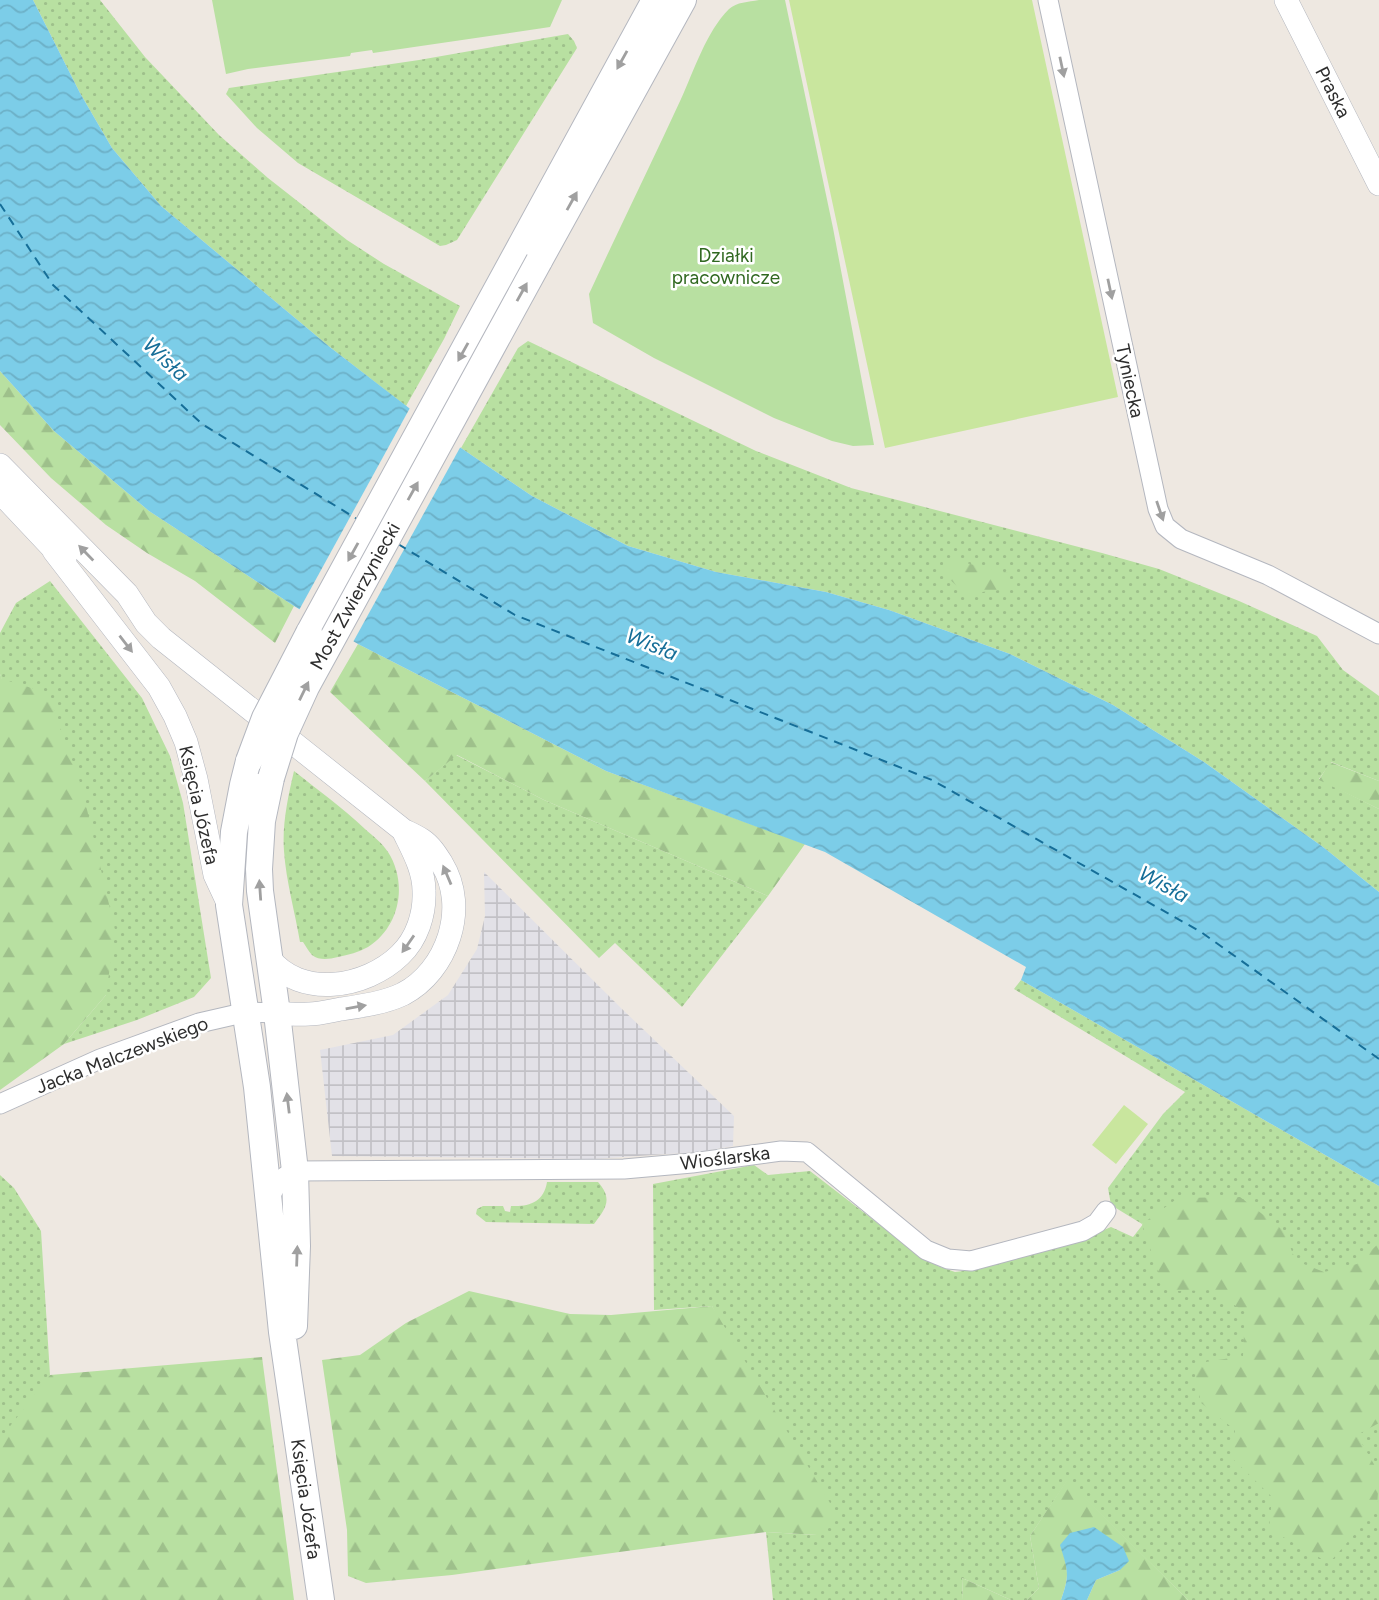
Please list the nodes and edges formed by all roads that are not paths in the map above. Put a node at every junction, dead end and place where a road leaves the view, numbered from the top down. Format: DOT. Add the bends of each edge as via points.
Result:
graph roads {
  1 [pos="656,0"];
  2 [pos="683,0"];
  3 [pos="1048,0"];
  4 [pos="1286,0"];
  5 [pos="1379,184"];
  6 [pos="529,255"];
  7 [pos="0,465"];
  8 [pos="0,492"];
  9 [pos="54,551"];
  10 [pos="146,624"];
  11 [pos="1379,634"];
  12 [pos="403,830"];
  13 [pos="229,905"];
  14 [pos="269,958"];
  15 [pos="247,1012"];
  16 [pos="277,1013"];
  17 [pos="0,1104"];
  18 [pos="262,1125"];
  19 [pos="295,1171"];
  20 [pos="268,1203"];
  21 [pos="1106,1211"];
  22 [pos="292,1397"];
  23 [pos="321,1600"];
  1 -- 6 [label="main road, one-way"];
  6 -- 2 [label="main road, one-way"];
  3 -- 11 [label="street, Tyniecka, one-way" via="1165,526 1181,539 1268,575"];
  4 -- 5 [label="street, Praska"];
  6 -- 13 [label="main road, Most Zwierzyniecki, one-way, bridge" via="283,681 261,728 240,798"];
  14 -- 6 [label="main road, Most Zwierzyniecki, one-way, bridge" via="259,869 262,821 285,733"];
  10 -- 7 [label="street, Księcia Józefa, one-way" via="127,594"];
  8 -- 9 [label="street, Księcia Józefa"];
  9 -- 10 [label="street, Księcia Józefa" via="117,608"];
  9 -- 13 [label="street, Księcia Józefa, one-way" via="159,687 175,716 196,779 215,875"];
  10 -- 12 [label="street, Księcia Józefa"];
  12 -- 14 [label="street, Księcia Józefa, one-way" via="423,880 424,904 417,931 402,953 372,974 332,984 295,979"];
  16 -- 12 [label="street, Księcia Józefa, one-way" via="311,1014 382,1002 411,989 440,957 452,930 452,886 430,847"];
  13 -- 15 [label="main road, Księcia Józefa"];
  14 -- 16 [label="main road, Księcia Józefa"];
  15 -- 16 [label="street, Księcia Józefa"];
  15 -- 17 [label="street, Jacka Malczewskiego" via="160,1036"];
  15 -- 18 [label="main road, Księcia Józefa"];
  19 -- 16 [label="main road, Księcia Józefa, one-way"];
  18 -- 19 [label="street" via="277,1157"];
  18 -- 20 [label="main road, Księcia Józefa"];
  19 -- 20 [label="street" via="278,1183"];
  19 -- 21 [label="street, Wioślarska" via="624,1169 807,1152 926,1250 948,1259 971,1261 1083,1231"];
  22 -- 19 [label="main road, Księcia Józefa, one-way"];
  20 -- 22 [label="main road, Księcia Józefa"];
  22 -- 23 [label="main road, Księcia Józefa"];
}
